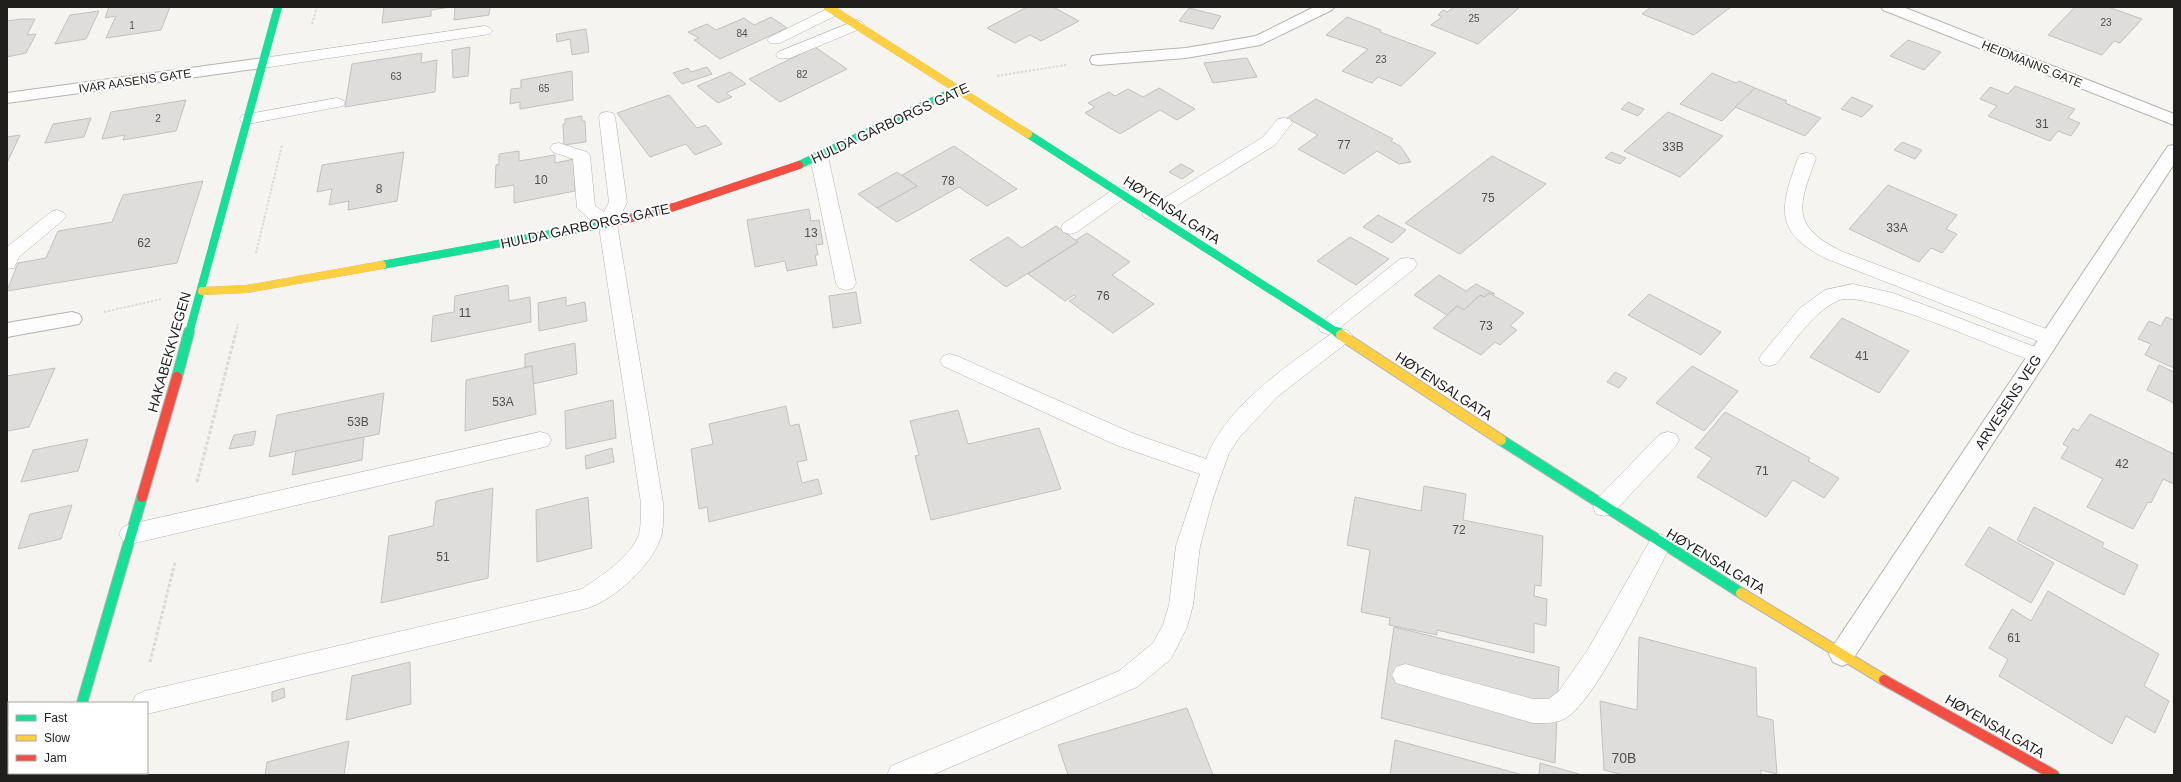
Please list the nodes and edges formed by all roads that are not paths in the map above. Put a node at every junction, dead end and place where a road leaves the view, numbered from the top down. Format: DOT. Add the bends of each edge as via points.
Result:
graph roads {
  1 [pos="278,7"];
  2 [pos="1326,7"];
  3 [pos="1889,7"];
  4 [pos="831,9"];
  5 [pos="857,25"];
  6 [pos="485,31"];
  7 [pos="775,40"];
  8 [pos="784,55"];
  9 [pos="1098,60"];
  10 [pos="263,63"];
  11 [pos="958,89"];
  12 [pos="7,98"];
  13 [pos="337,103"];
  14 [pos="607,117"];
  15 [pos="248,119"];
  16 [pos="2174,120"];
  17 [pos="1284,123"];
  18 [pos="559,148"];
  19 [pos="2174,150"];
  20 [pos="819,157"];
  21 [pos="1807,158"];
  22 [pos="1120,193"];
  23 [pos="1151,214"];
  24 [pos="58,216"];
  25 [pos="608,224"];
  26 [pos="1070,228"];
  27 [pos="7,263"];
  28 [pos="1407,264"];
  29 [pos="846,283"];
  30 [pos="202,290"];
  31 [pos="72,319"];
  32 [pos="7,330"];
  33 [pos="1335,331"];
  34 [pos="2044,347"];
  35 [pos="1769,359"];
  36 [pos="950,361"];
  37 [pos="540,440"];
  38 [pos="1668,440"];
  39 [pos="1213,470"];
  40 [pos="1604,507"];
  41 [pos="131,534"];
  42 [pos="1660,544"];
  43 [pos="1842,654"];
  44 [pos="1405,675"];
  45 [pos="82,702"];
  46 [pos="148,702"];
  47 [pos="901,775"];
  48 [pos="2054,775"];
  1 -- 10 [label="street, HAKABEKKVEGEN"];
  2 -- 9 [label="street" via="1260,40 1186,53"];
  3 -- 16 [label="street, HEIDMANNS GATE"];
  4 -- 5 [label="street, HØYENSALGATA"];
  4 -- 7 [label="lane"];
  5 -- 8 [label="lane"];
  5 -- 11 [label="street, HØYENSALGATA"];
  6 -- 10 [label="lane"];
  10 -- 12 [label="street, IVAR AASENS GATE"];
  10 -- 15 [label="street, HAKABEKKVEGEN"];
  11 -- 20 [label="street, HULDA GARBORGS GATE"];
  11 -- 22 [label="street, HØYENSALGATA"];
  13 -- 15 [label="lane"];
  14 -- 25 [label="lane" via="618,202"];
  15 -- 30 [label="street, HAKABEKKVEGEN"];
  17 -- 23 [label="lane" via="1268,141"];
  18 -- 25 [label="lane" via="581,156 586,208"];
  19 -- 34 [label="street, ARVESENS VEG"];
  20 -- 25 [label="street, HULDA GARBORGS GATE" via="728,190"];
  20 -- 29 [label="lane"];
  21 -- 34 [label="lane" via="1793,196 1791,215 1798,229 1810,242 1834,255"];
  22 -- 23 [label="street, HØYENSALGATA"];
  22 -- 26 [label="lane"];
  23 -- 33 [label="street, HØYENSALGATA"];
  24 -- 27 [label="lane" via="11,254"];
  25 -- 30 [label="street, HULDA GARBORGS GATE" via="247,289"];
  25 -- 46 [label="lane" via="652,503 649,539 630,565 588,598"];
  28 -- 33 [label="lane"];
  30 -- 41 [label="street, HAKABEKKVEGEN"];
  31 -- 32 [label="street"];
  33 -- 39 [label="lane" via="1270,391 1231,432 1219,452"];
  33 -- 40 [label="street, HØYENSALGATA"];
  34 -- 35 [label="lane" via="1886,298 1853,291 1832,295 1807,313"];
  34 -- 43 [label="street, ARVESENS VEG"];
  36 -- 39 [label="lane" via="1124,439"];
  37 -- 41 [label="lane"];
  38 -- 40 [label="lane"];
  39 -- 47 [label="lane" via="1188,546 1181,605 1175,627 1162,651 1128,679"];
  40 -- 42 [label="street, HØYENSALGATA"];
  41 -- 45 [label="street, HAKABEKKVEGEN"];
  42 -- 43 [label="street, HØYENSALGATA"];
  42 -- 44 [label="lane" via="1579,687 1558,709 1548,712 1533,711"];
  43 -- 48 [label="street, HØYENSALGATA"];
}
